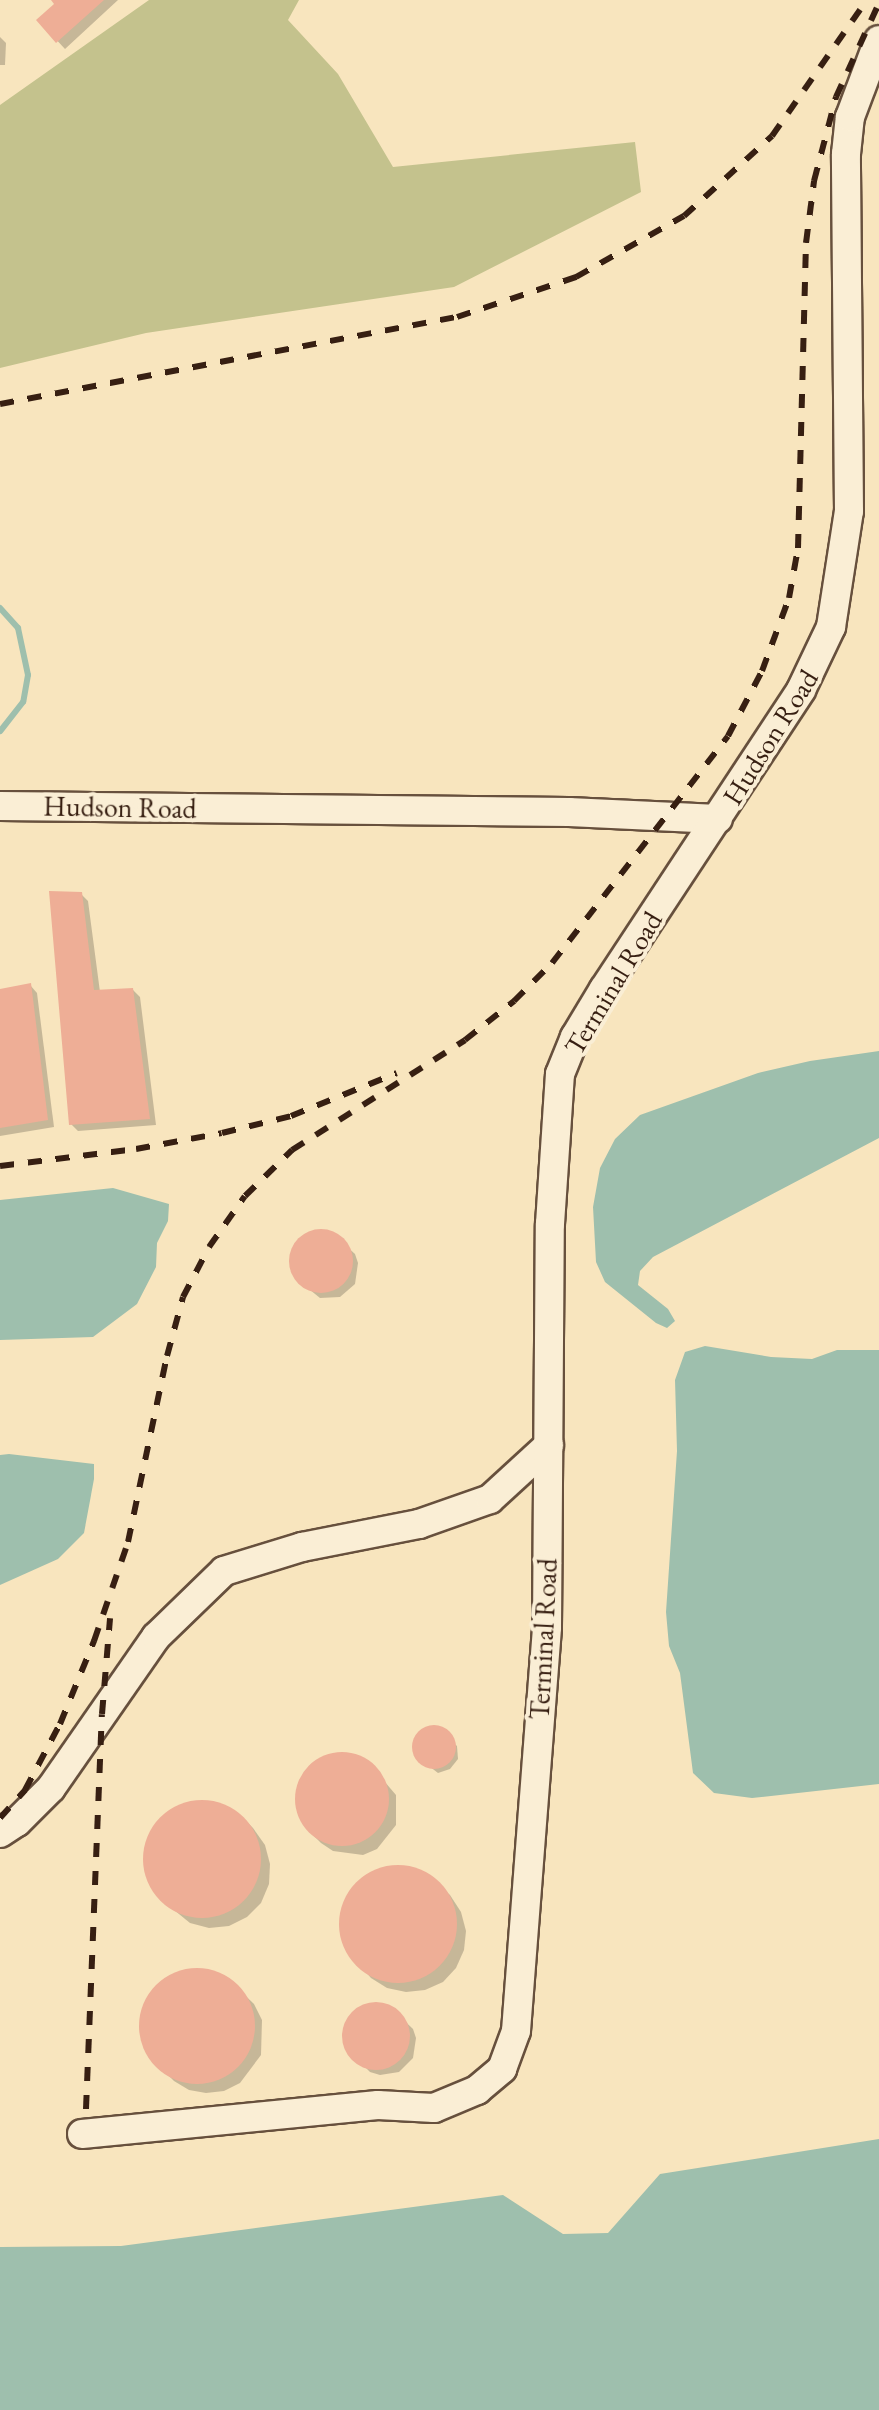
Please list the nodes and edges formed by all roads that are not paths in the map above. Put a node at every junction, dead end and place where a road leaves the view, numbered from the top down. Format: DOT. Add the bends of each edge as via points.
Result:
graph roads {
  1 [pos="879,40"];
  2 [pos="0,806"];
  3 [pos="718,819"];
  4 [pos="549,1445"];
  5 [pos="0,1833"];
  6 [pos="82,2134"];
  1 -- 3 [label="street, Hudson Road" via="850,117 846,154 849,511 831,627 801,690"];
  2 -- 3 [label="street, Hudson Road" via="569,812"];
  3 -- 4 [label="street, Terminal Road" via="604,989 560,1074 550,1224"];
  4 -- 5 [label="street" via="490,1499 419,1524 302,1547 224,1571 156,1637 51,1788"];
  4 -- 6 [label="street, Terminal Road" via="547,1627 516,2031 502,2069 477,2090 434,2108 378,2105"];
}
